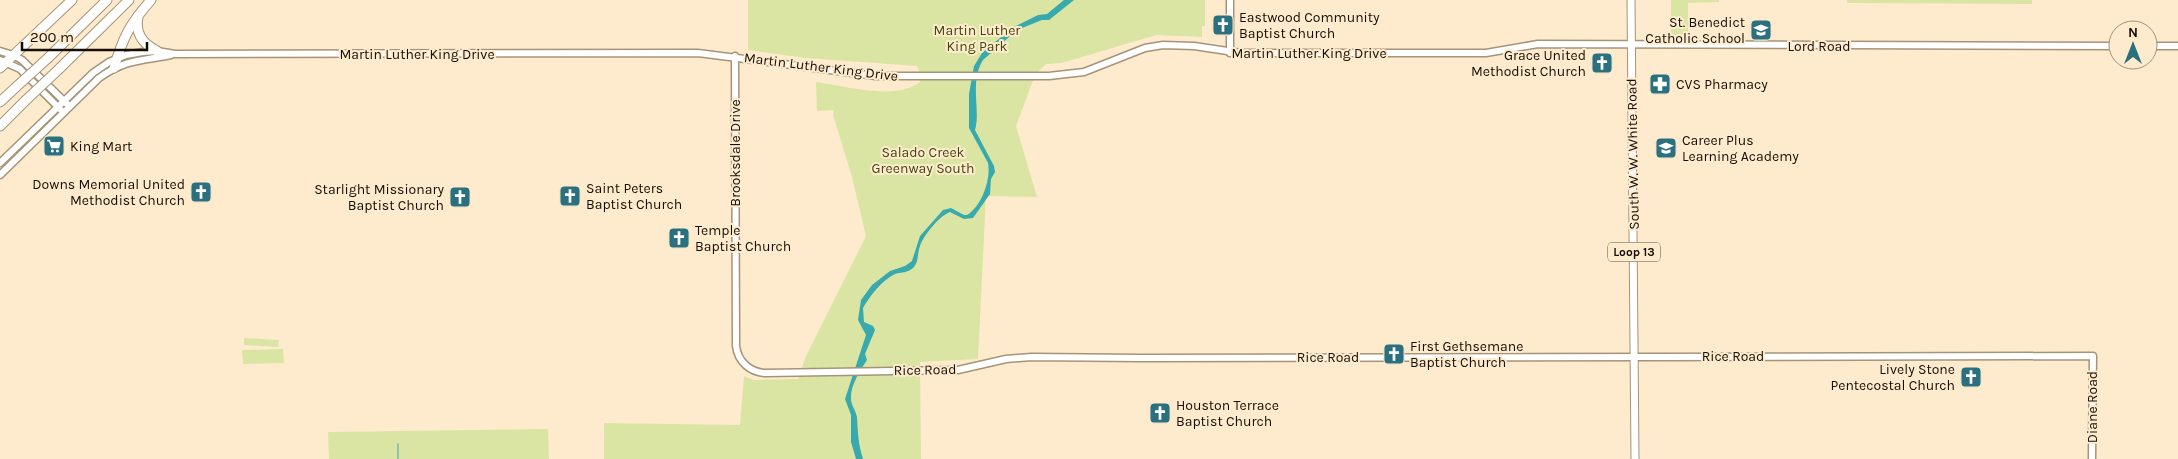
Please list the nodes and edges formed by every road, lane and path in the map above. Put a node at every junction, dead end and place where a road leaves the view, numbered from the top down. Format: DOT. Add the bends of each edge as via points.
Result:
graph roads {
  1 [pos="72,0"];
  2 [pos="107,0"];
  3 [pos="130,0"];
  4 [pos="151,0"];
  5 [pos="1230,0"];
  6 [pos="1631,0"];
  7 [pos="138,16"];
  8 [pos="1631,44"];
  9 [pos="2108,46"];
  10 [pos="2158,46"];
  11 [pos="2178,46"];
  12 [pos="1520,47"];
  13 [pos="0,51"];
  14 [pos="157,51"];
  15 [pos="1230,53"];
  16 [pos="175,54"];
  17 [pos="734,56"];
  18 [pos="117,58"];
  19 [pos="5,61"];
  20 [pos="114,68"];
  21 [pos="64,101"];
  22 [pos="0,102"];
  23 [pos="58,107"];
  24 [pos="69,107"];
  25 [pos="64,112"];
  26 [pos="0,126"];
  27 [pos="0,163"];
  28 [pos="0,176"];
  29 [pos="1635,356"];
  30 [pos="2092,356"];
  31 [pos="747,367"];
  32 [pos="1635,459"];
  33 [pos="2092,459"];
  1 -- 19 [label="highway"];
  2 -- 22 [label="highway, bridge"];
  3 -- 26 [label="highway, bridge"];
  4 -- 7 [label="highway"];
  5 -- 15 [label="street"];
  6 -- 8 [label="main road, South W. W. White Road / Loop 13"];
  7 -- 14 [label="highway" via="140,38"];
  7 -- 18 [label="highway" via="126,33"];
  8 -- 9 [label="street, Lord Road"];
  8 -- 12 [label="street, Lord Road" via="1532,44"];
  8 -- 29 [label="main road, South W. W. White Road / Loop 13"];
  10 -- 11 [label="street"];
  12 -- 15 [label="street, Martin Luther King Drive" via="1486,52"];
  13 -- 19 [label="street"];
  14 -- 16 [label="street, Martin Luther King Drive"];
  14 -- 18 [label="street, Martin Luther King Drive"];
  15 -- 17 [label="street, Martin Luther King Drive" via="1194,46 1163,45 1145,48 1084,72 1045,76 876,76"];
  16 -- 17 [label="street, Martin Luther King Drive" via="698,53"];
  16 -- 20 [label="street, Martin Luther King Drive" via="132,61"];
  17 -- 31 [label="street, Brooksdale Drive" via="736,346 738,357"];
  18 -- 20 [label="highway"];
  18 -- 21 [label="street, Martin Luther King Drive" via="93,73"];
  19 -- 21 [label="street" via="27,64"];
  19 -- 23 [label="street" via="20,68"];
  20 -- 24 [label="street, Martin Luther King Drive"];
  21 -- 23 [label="street, Martin Luther King Drive"];
  21 -- 24 [label="street"];
  23 -- 25 [label="street"];
  23 -- 27 [label="street, Martin Luther King Drive"];
  24 -- 25 [label="street, Martin Luther King Drive"];
  25 -- 28 [label="street, Martin Luther King Drive"];
  29 -- 30 [label="street, Rice Road"];
  29 -- 31 [label="street, Rice Road" via="1044,356 1006,359 966,369 759,373"];
  29 -- 32 [label="main road, South W. W. White Road / Loop 13"];
  30 -- 33 [label="street, Diane Road"];
}
